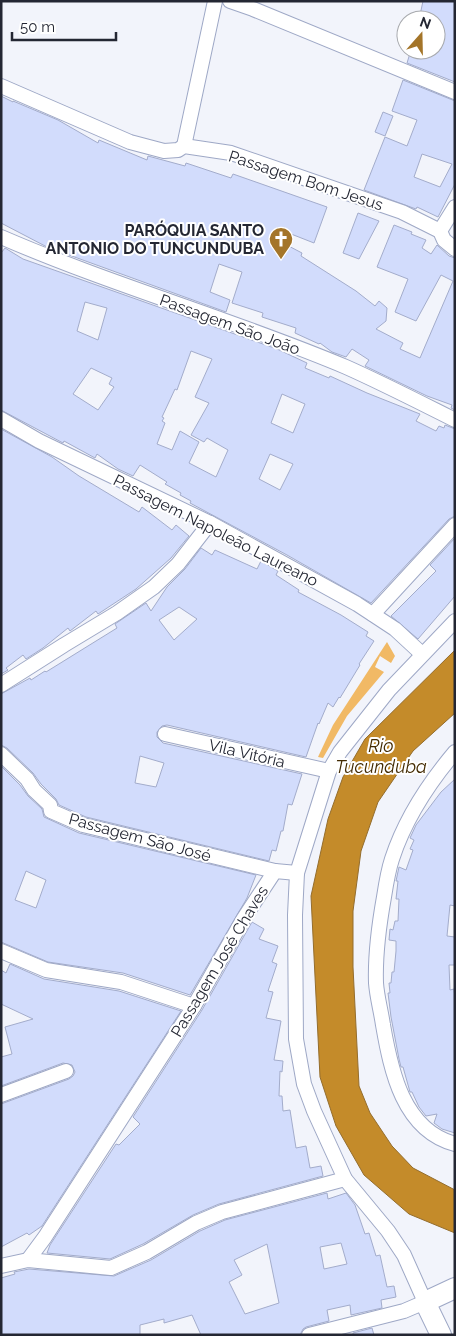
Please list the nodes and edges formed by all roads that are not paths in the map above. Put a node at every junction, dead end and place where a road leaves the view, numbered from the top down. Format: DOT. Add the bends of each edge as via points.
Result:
graph roads {
  1 [pos="215,1"];
  2 [pos="230,1"];
  3 [pos="1,86"];
  4 [pos="455,92"];
  5 [pos="184,146"];
  6 [pos="455,207"];
  7 [pos="440,231"];
  8 [pos="1,237"];
  9 [pos="455,249"];
  10 [pos="1,419"];
  11 [pos="455,420"];
  12 [pos="210,523"];
  13 [pos="455,525"];
  14 [pos="373,614"];
  15 [pos="455,621"];
  16 [pos="422,654"];
  17 [pos="1,685"];
  18 [pos="165,734"];
  19 [pos="455,752"];
  20 [pos="1,754"];
  21 [pos="329,772"];
  22 [pos="275,870"];
  23 [pos="297,873"];
  24 [pos="1,951"];
  25 [pos="194,1006"];
  26 [pos="66,1071"];
  27 [pos="1,1095"];
  28 [pos="455,1144"];
  29 [pos="345,1179"];
  30 [pos="28,1260"];
  31 [pos="1,1266"];
  32 [pos="455,1288"];
  33 [pos="425,1302"];
  34 [pos="309,1335"];
  35 [pos="441,1335"];
  1 -- 5 [label="street"];
  2 -- 4 [label="street"];
  3 -- 5 [label="street, Passagem Bom Jesus" via="130,142 164,151"];
  5 -- 7 [label="street, Passagem Bom Jesus" via="231,153 402,212"];
  6 -- 7 [label="street"];
  7 -- 9 [label="street, Passagem Bom Jesus" via="444,240"];
  8 -- 11 [label="street, Passagem São João" via="347,368"];
  10 -- 12 [label="street, Passagem Napoleão Laureano" via="39,441"];
  12 -- 14 [label="street, Passagem Napoleão Laureano"];
  12 -- 17 [label="street" via="178,564 154,587"];
  13 -- 14 [label="street"];
  14 -- 16 [label="street, Passagem Napoleão Laureano"];
  15 -- 16 [label="street"];
  16 -- 21 [label="street" via="340,752"];
  18 -- 21 [label="street, Vila Vitória"];
  19 -- 28 [label="street" via="420,799 391,861 377,934 376,985 392,1068 403,1098 414,1117 430,1134"];
  20 -- 22 [label="street, Passagem São José" via="27,779 52,811 83,825"];
  21 -- 23 [label="street"];
  22 -- 23 [label="street, Passagem José Chaves"];
  22 -- 25 [label="street, Passagem José Chaves"];
  23 -- 29 [label="street" via="296,1038 304,1084"];
  24 -- 25 [label="street" via="46,970 121,982"];
  25 -- 30 [label="street, Passagem José Chaves"];
  26 -- 27 [label="street"];
  29 -- 30 [label="street" via="222,1212 111,1268"];
  29 -- 33 [label="street" via="404,1255"];
  30 -- 31 [label="street"];
  32 -- 33 [label="street"];
  33 -- 34 [label="street"];
  33 -- 35 [label="street"];
}
